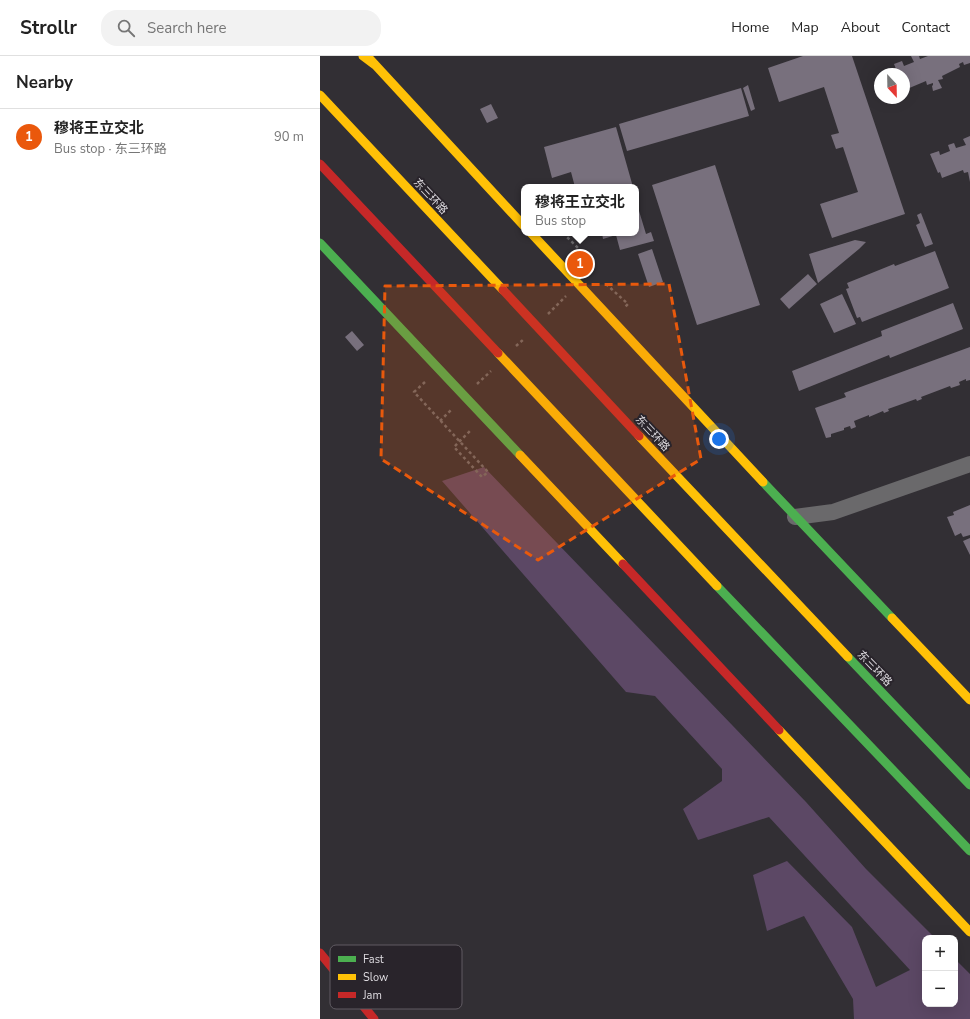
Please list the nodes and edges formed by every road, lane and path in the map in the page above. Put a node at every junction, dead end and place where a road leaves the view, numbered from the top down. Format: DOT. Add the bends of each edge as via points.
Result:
graph roads {
  1 [pos="363,56"];
  2 [pos="366,56"];
  3 [pos="374,65"];
  4 [pos="320,95"];
  5 [pos="320,164"];
  6 [pos="521,223"];
  7 [pos="534,236"];
  8 [pos="566,236"];
  9 [pos="320,243"];
  10 [pos="590,258"];
  11 [pos="414,392"];
  12 [pos="484,417"];
  13 [pos="970,464"];
  14 [pos="795,517"];
  15 [pos="970,700"];
  16 [pos="970,784"];
  17 [pos="970,851"];
  18 [pos="970,932"];
  19 [pos="320,953"];
  20 [pos="330,965"];
  21 [pos="366,1009"];
  22 [pos="374,1019"];
  1 -- 3 [label="main road"];
  2 -- 3 [label="main road"];
  3 -- 6 [label="main road"];
  4 -- 16 [label="main road, 东三环路" via="738,542"];
  5 -- 17 [label="main road"];
  7 -- 14 [label="main road"];
  8 -- 10 [label="path"];
  9 -- 12 [label="main road"];
  11 -- 12 [label="path" via="488,472 482,477 454,447"];
  12 -- 18 [label="main road"];
  13 -- 14 [label="street" via="833,512"];
  14 -- 15 [label="main road"];
  19 -- 20 [label="main road"];
  21 -- 22 [label="main road"];
}
